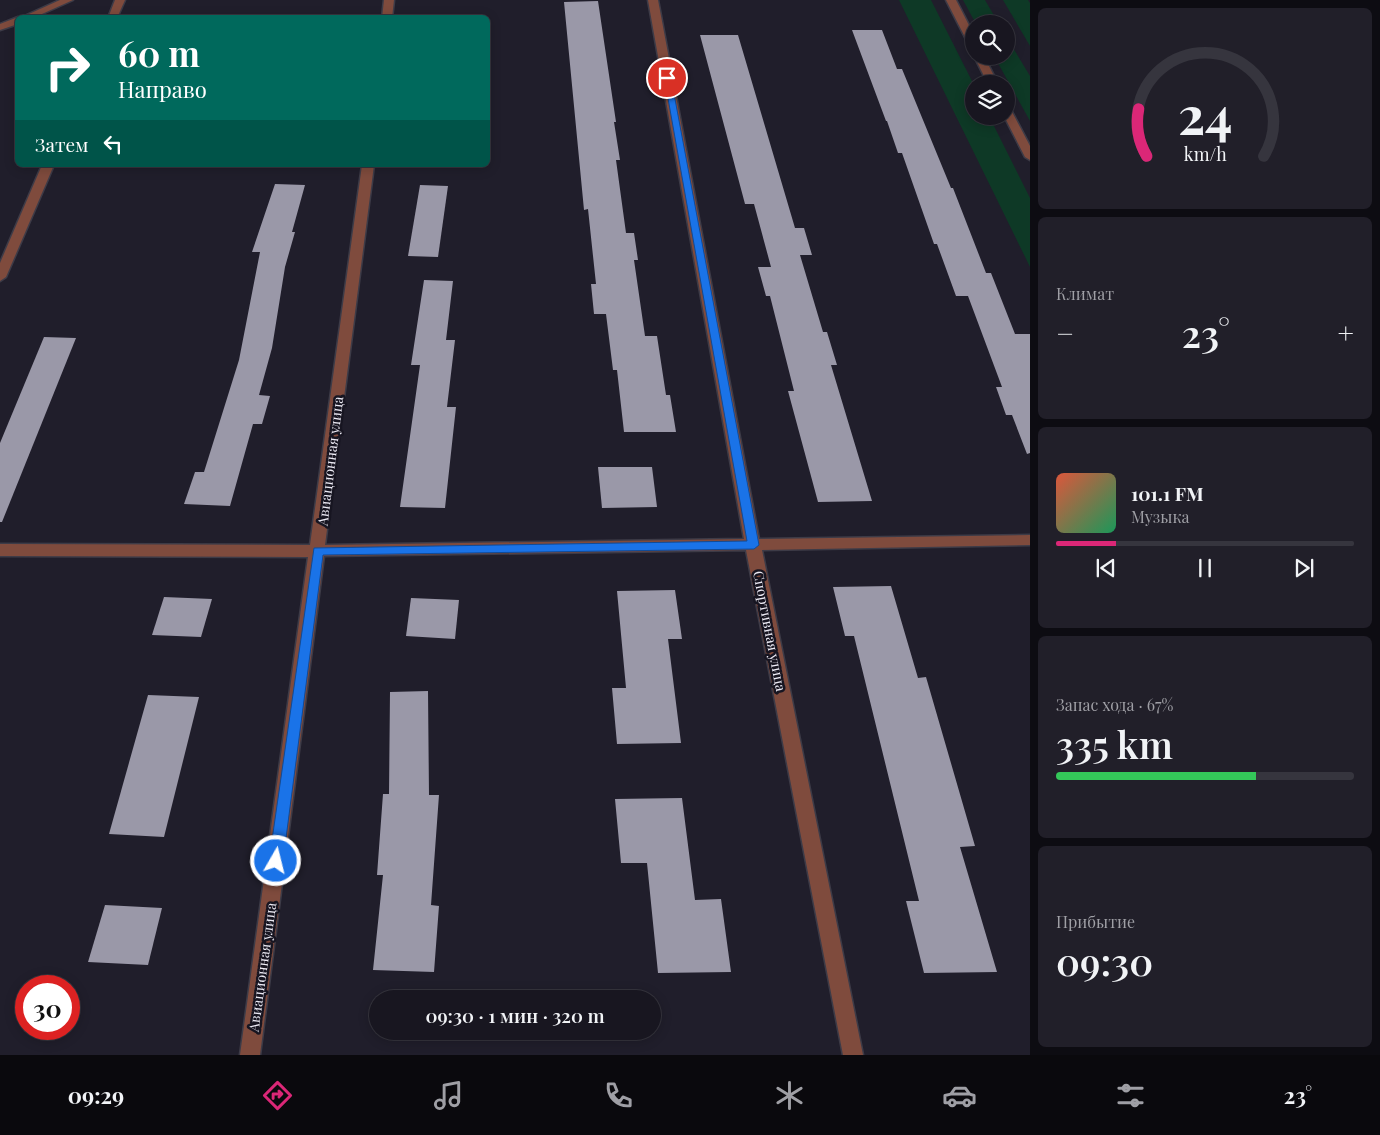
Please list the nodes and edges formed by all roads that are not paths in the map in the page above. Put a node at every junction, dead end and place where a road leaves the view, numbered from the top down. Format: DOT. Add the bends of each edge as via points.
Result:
graph roads {
  1 [pos="68,0"];
  2 [pos="120,0"];
  3 [pos="389,0"];
  4 [pos="652,0"];
  5 [pos="951,0"];
  6 [pos="31,15"];
  7 [pos="113,15"];
  8 [pos="387,15"];
  9 [pos="15,21"];
  10 [pos="0,27"];
  11 [pos="965,27"];
  12 [pos="1014,125"];
  13 [pos="1030,157"];
  14 [pos="47,167"];
  15 [pos="368,167"];
  16 [pos="0,277"];
  17 [pos="1030,540"];
  18 [pos="754,545"];
  19 [pos="0,550"];
  20 [pos="318,551"];
  21 [pos="250,1055"];
  22 [pos="853,1055"];
  1 -- 6 [label="street"];
  2 -- 7 [label="street"];
  3 -- 8 [label="street"];
  4 -- 18 [label="street, Спортивная улица"];
  5 -- 11 [label="street"];
  9 -- 10 [label="street"];
  12 -- 13 [label="street"];
  14 -- 16 [label="street"];
  15 -- 20 [label="street, Авиационная улица"];
  17 -- 18 [label="street"];
  18 -- 20 [label="street"];
  18 -- 22 [label="street, Спортивная улица"];
  19 -- 20 [label="street"];
  20 -- 21 [label="street, Авиационная улица"];
}
